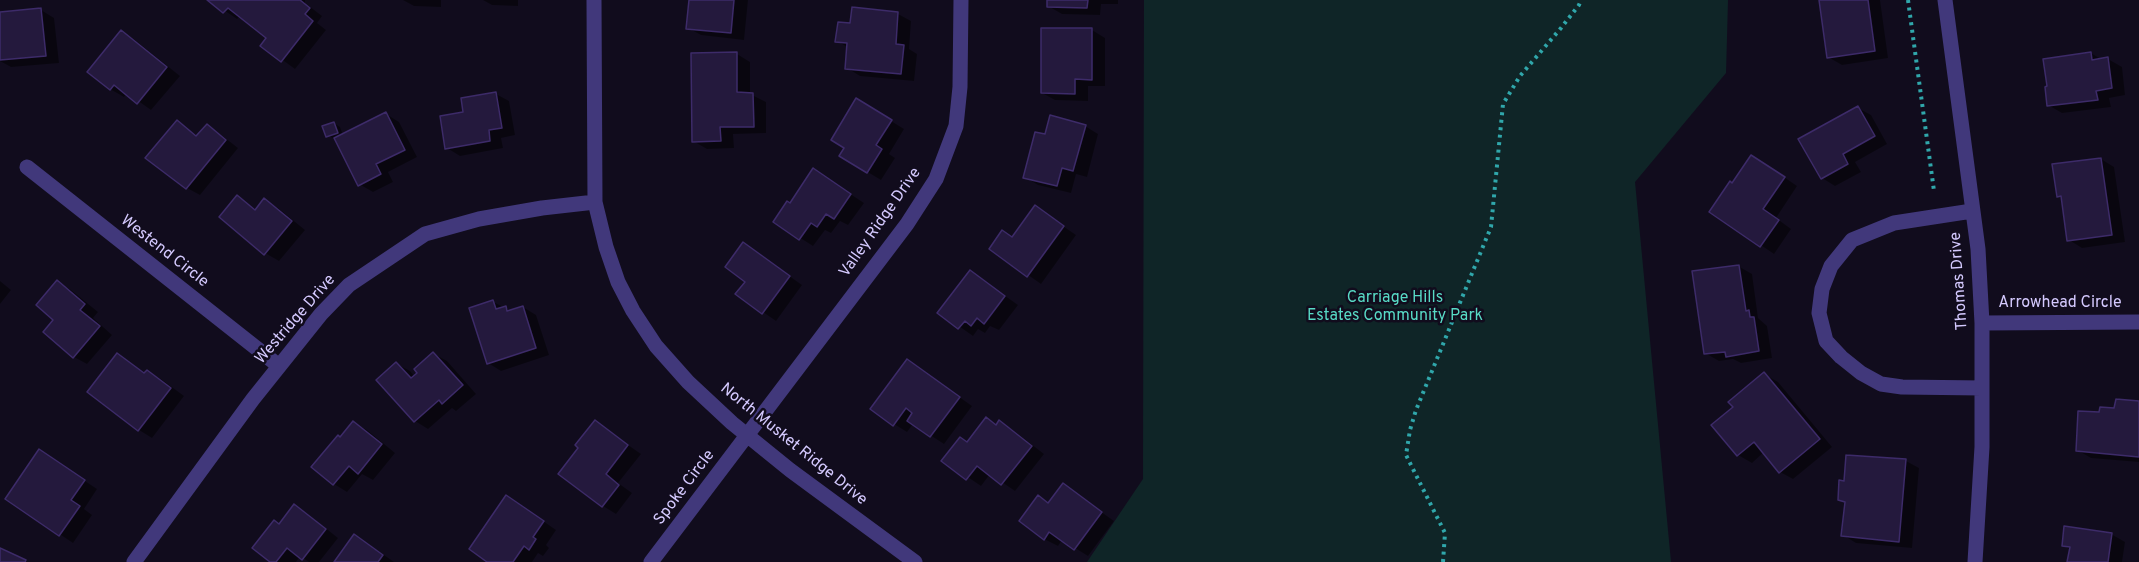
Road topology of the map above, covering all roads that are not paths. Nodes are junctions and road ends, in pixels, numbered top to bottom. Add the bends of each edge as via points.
1 (594, 0) edge
2 (961, 0) edge
3 (1945, 0) edge
4 (27, 167) dead end
5 (595, 202) junction
6 (1972, 211) junction
7 (2139, 322) edge
8 (1982, 323) junction
9 (279, 366) junction
10 (1982, 388) junction
11 (748, 436) junction
12 (134, 562) edge
13 (651, 562) edge
14 (915, 562) edge
15 (1975, 562) edge

1 - 5 street, North Musket Ridge Drive
2 - 11 street, Valley Ridge Drive via 956,126 936,179 907,224
3 - 6 street, Thomas Drive
4 - 9 street, Westend Circle
5 - 9 street, Westridge Drive via 479,219 425,234 349,285
5 - 11 street, North Musket Ridge Drive via 618,282 656,346 688,382
6 - 8 street, Thomas Drive
6 - 10 street via 1894,223 1852,240 1831,266 1822,289 1819,314 1826,341 1854,368 1881,384
7 - 8 street, Arrowhead Circle
8 - 10 street, Thomas Drive
9 - 12 street, Westridge Drive
10 - 15 street, Thomas Drive
11 - 13 street, Spoke Circle
11 - 14 street, North Musket Ridge Drive

